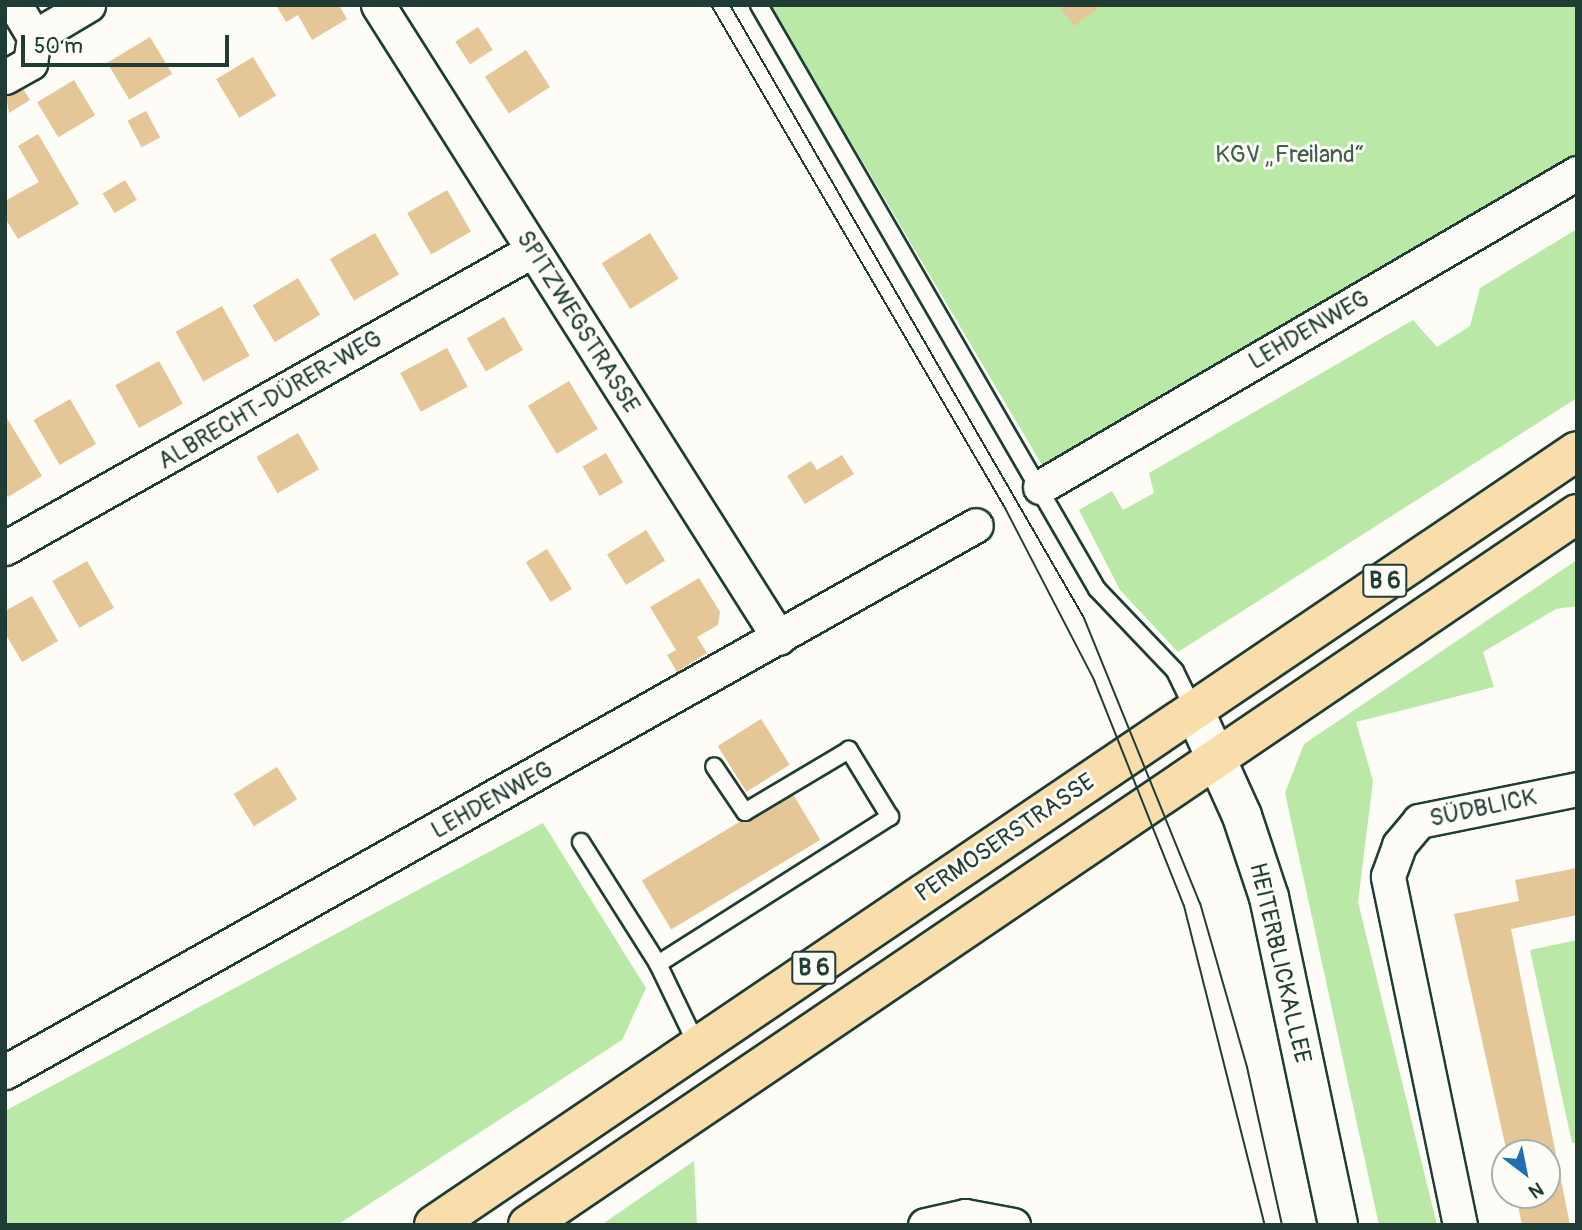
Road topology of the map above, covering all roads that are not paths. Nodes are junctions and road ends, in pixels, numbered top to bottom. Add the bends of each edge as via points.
1 (15, 5) edge
2 (88, 5) edge
3 (378, 5) edge
4 (759, 5) edge
5 (34, 37) junction
6 (5, 77) edge
7 (1577, 173) edge
8 (533, 250) junction
9 (1577, 452) edge
10 (1040, 487) junction
11 (1577, 514) edge
12 (976, 525) dead end
13 (5, 548) edge
14 (779, 638) junction
15 (1194, 710) junction
16 (1216, 760) junction
17 (714, 766) dead end
18 (1577, 789) edge
19 (581, 842) dead end
20 (658, 964) junction
21 (698, 1046) junction
22 (5, 1072) edge
23 (433, 1225) edge
24 (528, 1225) edge
25 (925, 1225) edge
26 (1013, 1225) edge
27 (1338, 1225) edge
28 (1460, 1225) edge

1 - 5 street
2 - 5 street
3 - 8 street, SPITZWEGSTRASSE
4 - 10 lane
5 - 6 street via 30,63
7 - 10 street, LEHDENWEG
8 - 13 street, ALBRECHT-DÜRER-WEG
8 - 14 street, SPITZWEGSTRASSE
9 - 15 main road, PERMOSERSTRASSE / B 6
10 - 15 lane via 1097,589 1175,671
11 - 16 main road, B 6
12 - 14 street, LEHDENWEG
14 - 22 street, LEHDENWEG
15 - 16 main road, HEITERBLICKALLEE
15 - 21 main road, PERMOSERSTRASSE / B 6
16 - 24 main road, B 6
16 - 27 main road, HEITERBLICKALLEE via 1269,897
17 - 20 lane via 745,812 849,750 890,817
18 - 28 street, SÜDBLICK via 1419,821 1399,845 1388,876
19 - 20 lane
20 - 21 lane
21 - 23 main road, PERMOSERSTRASSE / B 6
25 - 26 street via 965,1216

